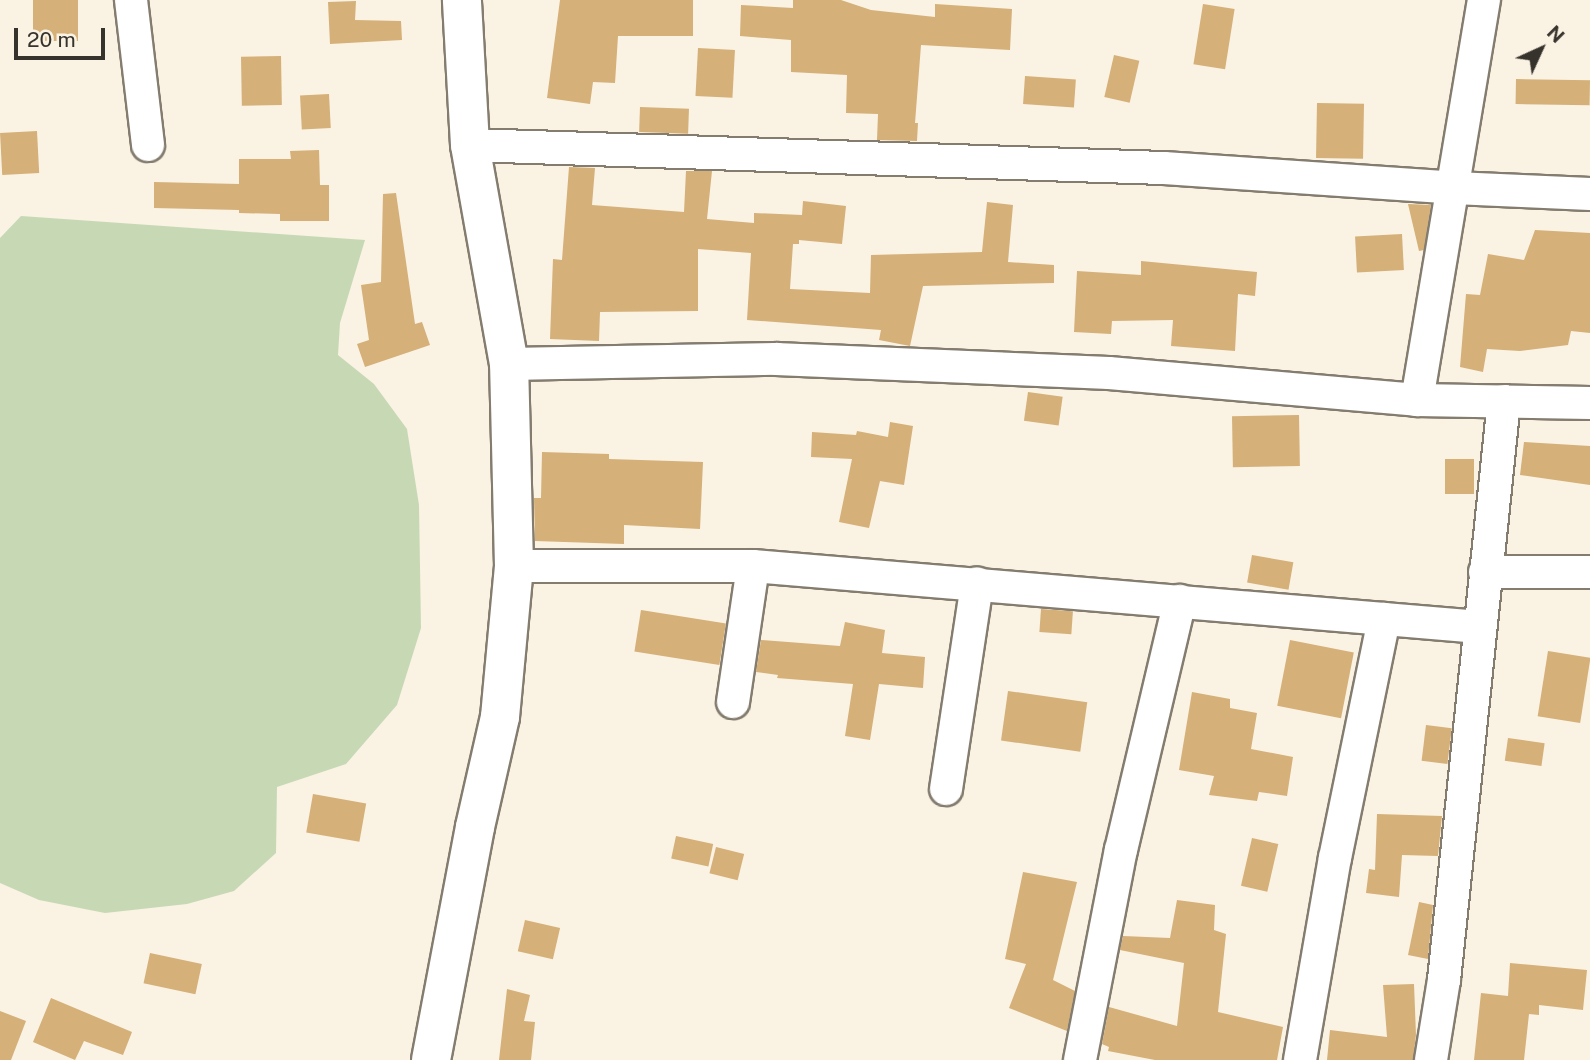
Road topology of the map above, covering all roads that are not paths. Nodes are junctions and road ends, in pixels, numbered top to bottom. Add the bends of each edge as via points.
1 (131, 0) edge
2 (462, 0) edge
3 (1484, 0) edge
4 (148, 145) dead end
5 (470, 145) junction
6 (1454, 188) junction
7 (1590, 194) edge
8 (509, 364) junction
9 (1417, 400) junction
10 (1504, 401) junction
11 (1590, 403) edge
12 (514, 566) junction
13 (753, 566) junction
14 (1485, 572) junction
15 (1590, 572) edge
16 (977, 583) junction
17 (1180, 601) junction
18 (1384, 619) junction
19 (1479, 627) junction
20 (733, 702) dead end
21 (946, 789) dead end
22 (431, 1060) edge
23 (1080, 1060) edge
24 (1300, 1060) edge
25 (1431, 1060) edge

1 - 4 street
2 - 5 street
3 - 6 street
5 - 6 street via 1164,168
5 - 8 street
6 - 7 street
6 - 9 street
8 - 9 street via 790,359 1109,373
8 - 12 street
9 - 10 street
10 - 11 street
10 - 14 street
12 - 13 street
12 - 22 street via 500,717
13 - 16 street
13 - 20 street
14 - 15 street
14 - 19 street
16 - 17 street
16 - 21 street
17 - 18 street
17 - 23 street via 1121,850
18 - 19 street
18 - 24 street
19 - 25 street via 1444,980

